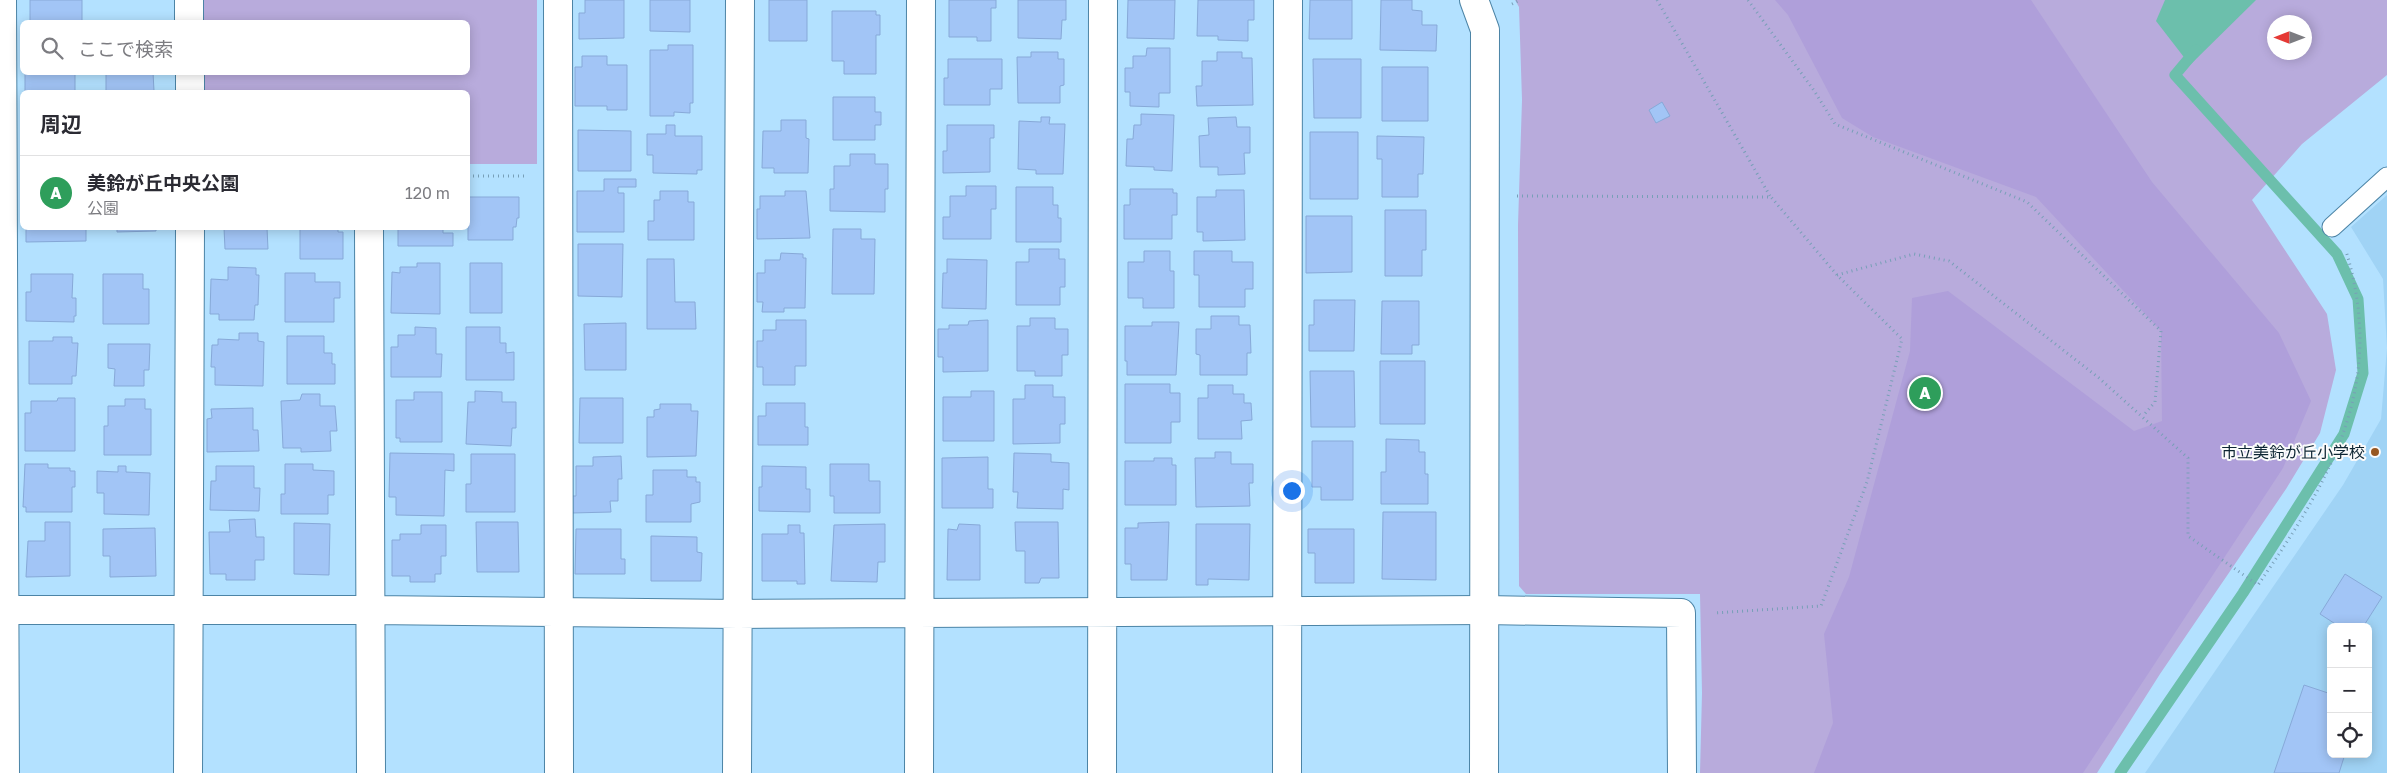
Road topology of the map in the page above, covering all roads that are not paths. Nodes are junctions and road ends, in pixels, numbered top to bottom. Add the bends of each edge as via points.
1 (2, 0) edge
2 (189, 0) edge
3 (558, 0) edge
4 (740, 0) edge
5 (922, 0) edge
6 (1103, 0) edge
7 (1288, 0) edge
8 (1474, 0) edge
9 (189, 20) edge
10 (190, 75) edge
11 (190, 90) edge
12 (2387, 176) edge
13 (2332, 227) road end
14 (190, 230) edge
15 (369, 230) edge
16 (3, 610) edge
17 (189, 610) junction
18 (372, 610) junction
19 (1485, 610) junction
20 (560, 612) junction
21 (919, 612) junction
22 (1102, 612) junction
23 (1286, 612) junction
24 (738, 614) junction
25 (4, 773) edge
26 (188, 773) edge
27 (371, 773) edge
28 (559, 773) edge
29 (737, 773) edge
30 (919, 773) edge
31 (1102, 773) edge
32 (1287, 773) edge
33 (1484, 773) edge
34 (1682, 773) edge

1 - 16 street
2 - 9 street
3 - 20 street
4 - 24 street
5 - 21 street
6 - 22 street
7 - 23 street
8 - 19 street via 1485,30
10 - 11 street
12 - 13 lane
14 - 17 street
15 - 18 street
16 - 17 street
16 - 25 street
17 - 18 street
17 - 26 street
18 - 20 street
18 - 27 street
19 - 23 street
19 - 33 street
19 - 34 street via 1681,614
20 - 24 street
20 - 28 street
21 - 22 street
21 - 24 street
21 - 30 street
22 - 23 street
22 - 31 street
23 - 32 street
24 - 29 street

